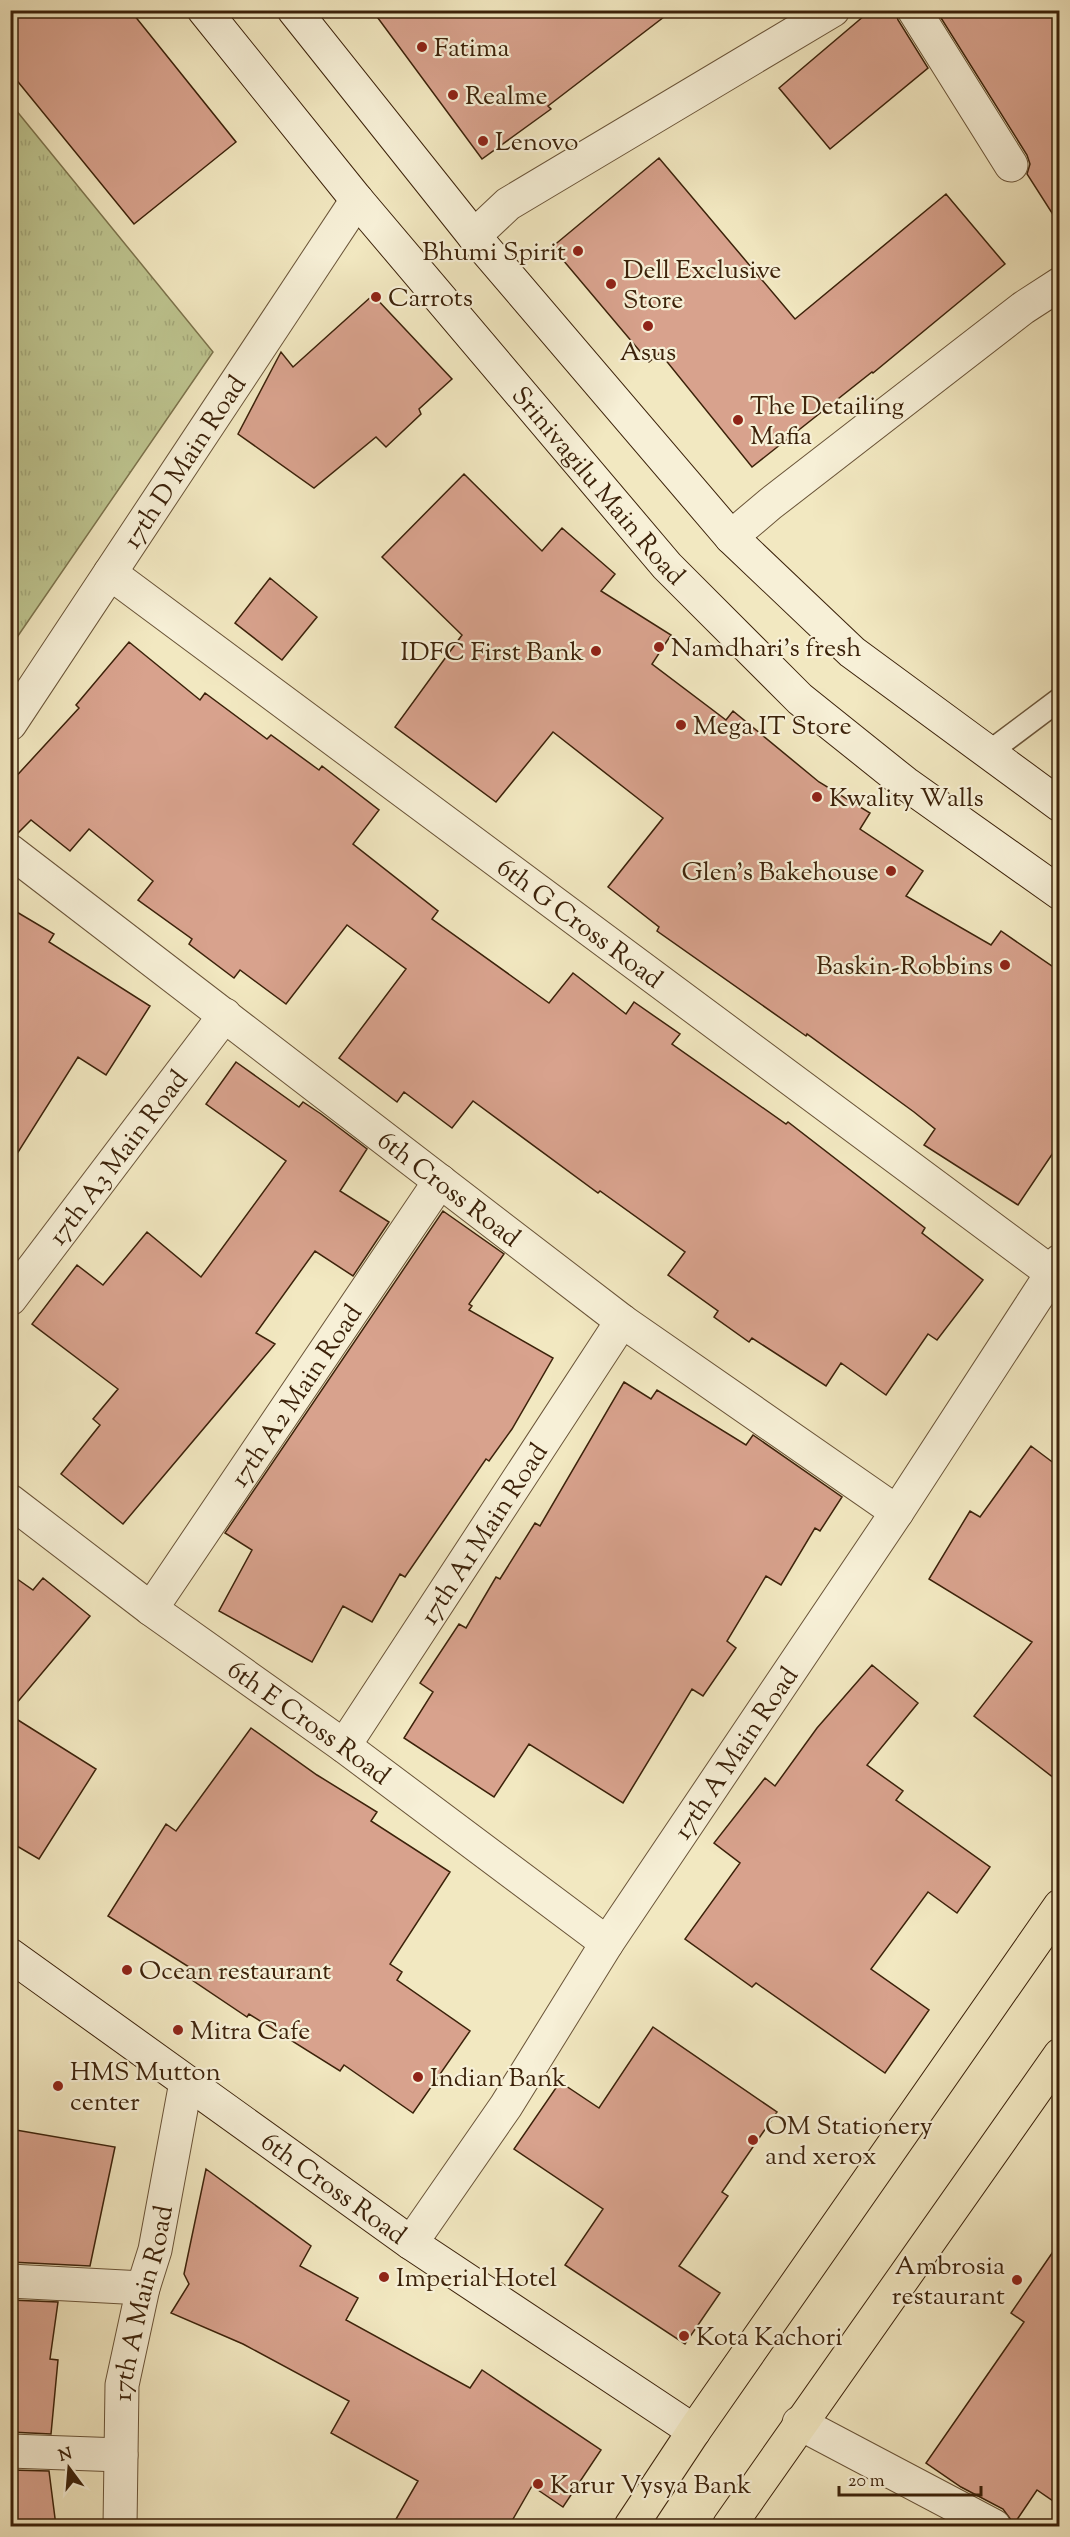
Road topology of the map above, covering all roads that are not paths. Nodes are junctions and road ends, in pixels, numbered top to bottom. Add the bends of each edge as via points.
1 (204, 10) edge
2 (294, 10) edge
3 (833, 10) edge
4 (914, 10) edge
5 (1011, 165) dead end
6 (357, 200) junction
7 (474, 236) junction
8 (1059, 284) edge
9 (731, 537) junction
10 (110, 573) junction
11 (1059, 699) edge
12 (10, 724) edge
13 (988, 753) junction
14 (1059, 805) edge
15 (10, 851) edge
16 (1059, 893) edge
17 (225, 1015) junction
18 (440, 1181) junction
19 (1056, 1267) edge
20 (10, 1299) edge
21 (622, 1321) junction
22 (10, 1501) edge
23 (897, 1512) junction
24 (151, 1609) junction
25 (344, 1746) junction
26 (1059, 1906) edge
27 (607, 1943) junction
28 (10, 1956) edge
29 (1059, 2055) edge
30 (186, 2082) junction
31 (411, 2243) junction
32 (10, 2281) edge
33 (143, 2288) junction
34 (799, 2423) junction
35 (694, 2431) junction
36 (10, 2451) edge
37 (121, 2455) junction
38 (120, 2526) edge
39 (631, 2526) edge
40 (729, 2526) edge
41 (994, 2526) edge

1 - 6 street, Srinivagilu Main Road
2 - 7 street
3 - 7 street via 508,204
4 - 5 street
6 - 10 street, 17th D Main Road
6 - 16 street, Srinivagilu Main Road via 667,566 800,699 905,783
7 - 9 street
8 - 9 street via 1013,315
9 - 13 street via 852,652
10 - 12 street, 17th D Main Road
10 - 19 street, 6th G Cross Road
11 - 13 lane
13 - 14 street
15 - 17 street, 6th Cross Road
17 - 18 street, 6th Cross Road
17 - 20 street, 17th A3 Main Road
18 - 21 street, 6th Cross Road
18 - 24 street, 17th A2 Main Road
19 - 23 street, 17th A Main Road
21 - 23 street, 6th Cross Road
21 - 25 street, 17th A1 Main Road
22 - 24 street, 6th E Cross Road
23 - 27 street, 17th A Main Road
24 - 25 street, 6th E Cross Road
25 - 27 street, 6th E Cross Road
26 - 35 main road
27 - 31 street, 17th A Main Road via 506,2106
28 - 30 street, 6th Cross Road
29 - 34 main road
30 - 31 street, 6th Cross Road
30 - 33 street, 17th A Main Road via 155,2250
31 - 35 street, 6th Cross Road
32 - 33 street
33 - 37 street, 17th A Main Road via 122,2385
34 - 40 main road
34 - 41 street
35 - 39 main road
36 - 37 street
37 - 38 street, 17th A Main Road

